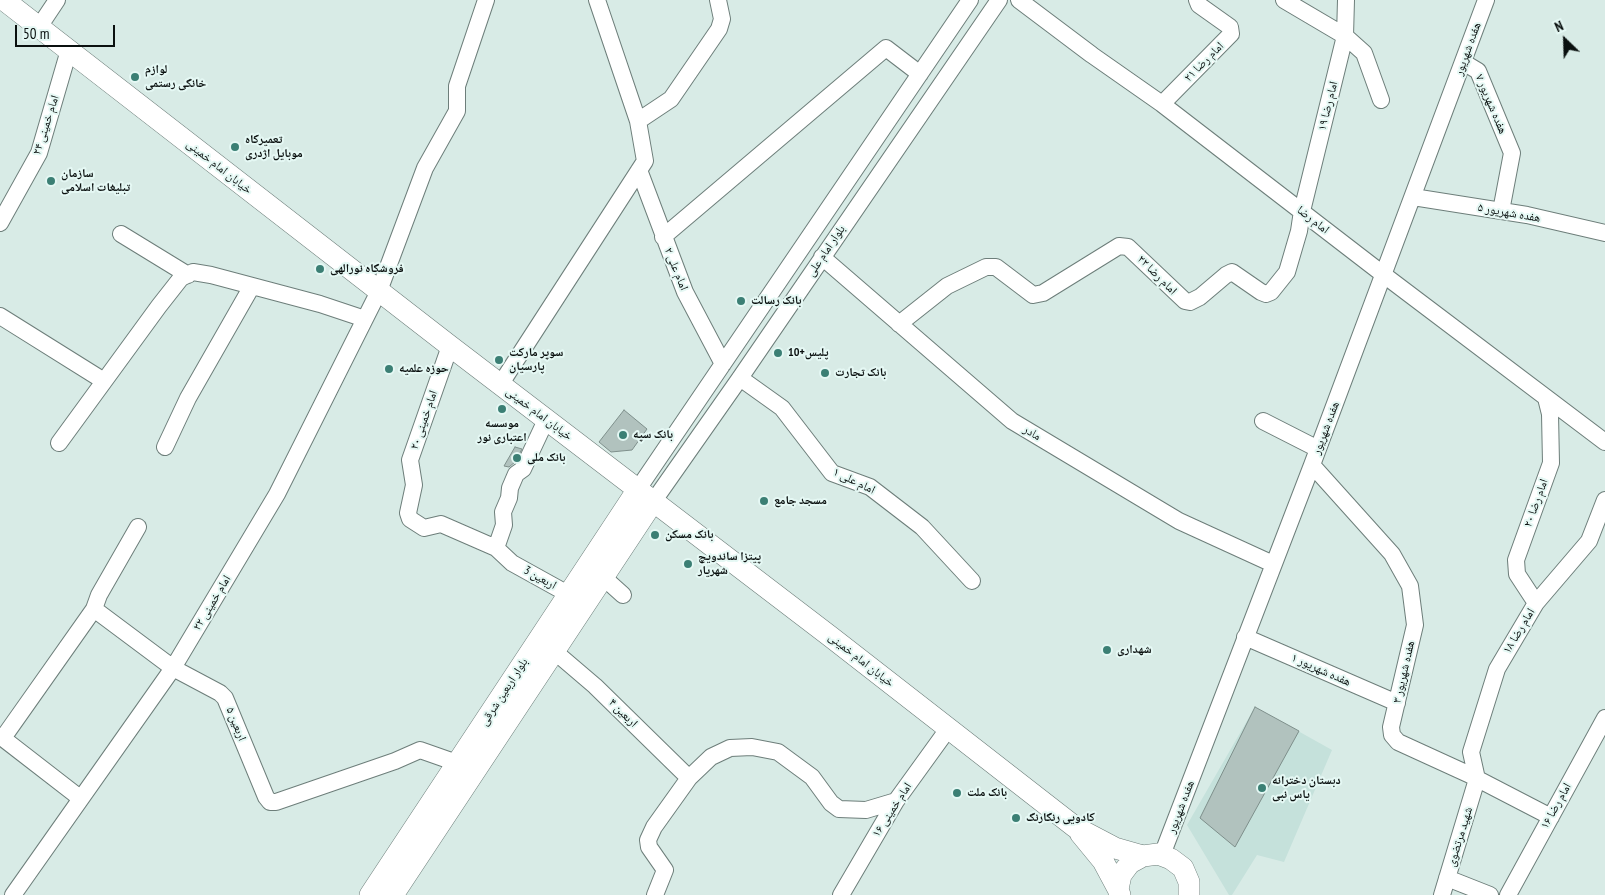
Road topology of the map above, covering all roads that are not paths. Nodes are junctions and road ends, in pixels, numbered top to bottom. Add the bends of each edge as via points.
1 (4, 0) edge
2 (57, 0) edge
3 (486, 0) edge
4 (597, 0) edge
5 (718, 0) edge
6 (970, 0) edge
7 (999, 0) edge
8 (1019, 0) edge
9 (1197, 0) edge
10 (1284, 0) edge
11 (1346, 0) edge
12 (1486, 0) edge
13 (39, 27) junction
14 (1345, 36) junction
15 (69, 50) junction
16 (1463, 62) junction
17 (920, 74) junction
18 (1381, 100) dead end
19 (1162, 104) junction
20 (638, 121) junction
21 (639, 170) junction
22 (1413, 197) junction
23 (1302, 210) junction
24 (1501, 211) junction
25 (0, 223) edge
26 (1605, 233) edge
27 (121, 234) dead end
28 (663, 237) junction
29 (822, 257) junction
30 (188, 275) junction
31 (1384, 275) junction
32 (252, 286) junction
33 (379, 291) junction
34 (0, 316) edge
35 (365, 319) junction
36 (899, 324) junction
37 (450, 346) junction
38 (723, 364) junction
39 (740, 378) junction
40 (104, 381) junction
41 (500, 385) junction
42 (1546, 398) junction
43 (546, 420) junction
44 (1263, 421) dead end
45 (1605, 442) edge
46 (59, 443) dead end
47 (165, 447) dead end
48 (1318, 449) junction
49 (1312, 465) junction
50 (646, 495) junction
51 (1605, 500) edge
52 (441, 524) joint
53 (138, 526) dead end
54 (496, 548) junction
55 (1273, 564) junction
56 (603, 577) junction
57 (972, 581) dead end
58 (568, 594) junction
59 (623, 595) dead end
60 (1536, 603) junction
61 (94, 609) junction
62 (1245, 637) junction
63 (554, 651) junction
64 (173, 668) junction
65 (1396, 703) junction
66 (1605, 718) edge
67 (948, 728) junction
68 (1, 737) edge
69 (457, 763) junction
70 (689, 778) junction
71 (1477, 779) junction
72 (80, 798) junction
73 (896, 801) junction
74 (1551, 816) junction
75 (1075, 827) junction
76 (1153, 855) junction
77 (1447, 878) junction
78 (1119, 892) edge
79 (13, 895) edge
80 (370, 895) edge
81 (392, 895) edge
82 (655, 895) edge
83 (840, 895) edge
84 (1188, 895) edge
85 (1442, 895) edge
86 (1490, 895) edge
87 (1508, 895) edge

1 - 13 main road, خیابان امام خمینی
2 - 13 street
3 - 33 street, امام خمینی ۲۲ via 457,86 457,111 425,168
4 - 20 street
5 - 20 street via 722,19 719,29 671,100
6 - 17 street, بلوار امام علی
7 - 29 street, بلوار امام علی
8 - 19 street, امام رضا
9 - 19 street, امام رضا ۲۱ via 1199,5 1230,27 1231,34
10 - 14 street
11 - 14 street, امام رضا ۱۹
12 - 16 street, هفده شهریور
13 - 15 main road, خیابان امام خمینی
14 - 18 street via 1364,53
14 - 23 street, امام رضا ۱۹
15 - 25 street, امام خمینی ۲۴ via 39,153
15 - 33 main road, خیابان امام خمینی
16 - 22 street, هفده شهریور
16 - 24 street, هفده شهریور ۷ via 1478,71 1512,153
17 - 28 street via 886,48
17 - 38 street, بلوار امام علی
19 - 23 street, امام رضا
20 - 21 street via 645,161
21 - 28 street, امام علی ۲
21 - 41 street
22 - 24 street, هفده شهریور ۵
22 - 31 street, هفده شهریور
23 - 31 street, امام رضا
23 - 36 street, امام رضا ۲۲ via 1287,272 1266,294 1232,272 1200,298 1185,301 1128,247 1120,246 1042,293 1033,295 996,267 986,267 947,286
24 - 26 street, هفده شهریور ۵
27 - 30 street
28 - 38 street, امام علی ۲ via 685,292
29 - 36 street, مادر
29 - 39 street, بلوار امام علی
30 - 32 street via 194,272
30 - 40 street via 159,306
31 - 42 street, امام رضا
31 - 48 street, هفده شهریور
32 - 35 street
32 - 47 street via 188,398
33 - 35 street, امام خمینی ۲۲
33 - 37 main road, خیابان امام خمینی
34 - 40 street
35 - 64 street, امام خمینی ۲۲ via 277,494
36 - 55 street, مادر via 1012,420 1179,522
37 - 41 main road, خیابان امام خمینی
37 - 52 street, امام خمینی ۲۰ via 410,460 414,485 408,513 410,519 424,528
38 - 50 street, بلوار امام علی
39 - 50 street, بلوار امام علی
39 - 57 street, امام علی ۱ via 782,408 832,473 870,487 922,527
40 - 46 street
41 - 43 main road, خیابان امام خمینی
42 - 45 street, امام رضا
42 - 60 street, امام رضا ۲۰ via 1550,414 1551,463 1516,560 1517,574
43 - 50 main road, خیابان امام خمینی
43 - 54 street via 523,470 516,474 510,488 503,512 504,525
44 - 48 street
48 - 49 street, هفده شهریور
49 - 55 street, هفده شهریور
49 - 65 street, هفده شهریور ۳ via 1392,554 1410,586 1415,626
50 - 56 main road, بلوار اربعین شرقی
50 - 58 main road, بلوار اربعین شرقی
50 - 67 main road, خیابان امام خمینی
51 - 60 street, امام رضا ۱۸ via 1589,541
52 - 54 street, اربعین 3
53 - 61 street
54 - 58 street, اربعین 3 via 512,562
55 - 62 street, هفده شهریور
56 - 59 street
56 - 63 main road, بلوار اربعین شرقی
58 - 69 main road, بلوار اربعین شرقی
60 - 71 street, امام رضا ۱۸ via 1497,669 1471,752
61 - 64 street, اربعین ۵
61 - 68 street
62 - 65 street, هفده شهریور ۱
62 - 76 street, هفده شهریور
63 - 70 street, اربعین ۴ via 595,686
63 - 81 main road, بلوار اربعین شرقی
64 - 69 street, اربعین ۵ via 220,692 225,698 270,802 420,750
64 - 72 street, امام خمینی ۲۲
65 - 71 street, هفده شهریور ۳ via 1391,728 1398,742
66 - 74 street, امام رضا ۱۶
67 - 73 street, امام خمینی ۱۶
67 - 75 main road, خیابان امام خمینی
68 - 72 street
69 - 80 main road, بلوار اربعین شرقی
70 - 73 street via 711,757 730,748 752,747 778,752 794,762 812,776 831,803 840,809 866,810
70 - 82 street via 648,840 649,847 665,870
71 - 74 street, هفده شهریور ۳
71 - 77 street, شهید مرتضوی
72 - 79 street, امام خمینی ۲۲
73 - 83 street, امام خمینی ۱۶
74 - 87 street, امام رضا ۱۶
75 - 76 main road via 1115,848
75 - 78 main road via 1102,861
76 - 78 main road via 1130,863 1121,876
76 - 84 main road via 1171,859 1183,868 1189,882
77 - 85 street, شهید مرتضوی
77 - 86 street

